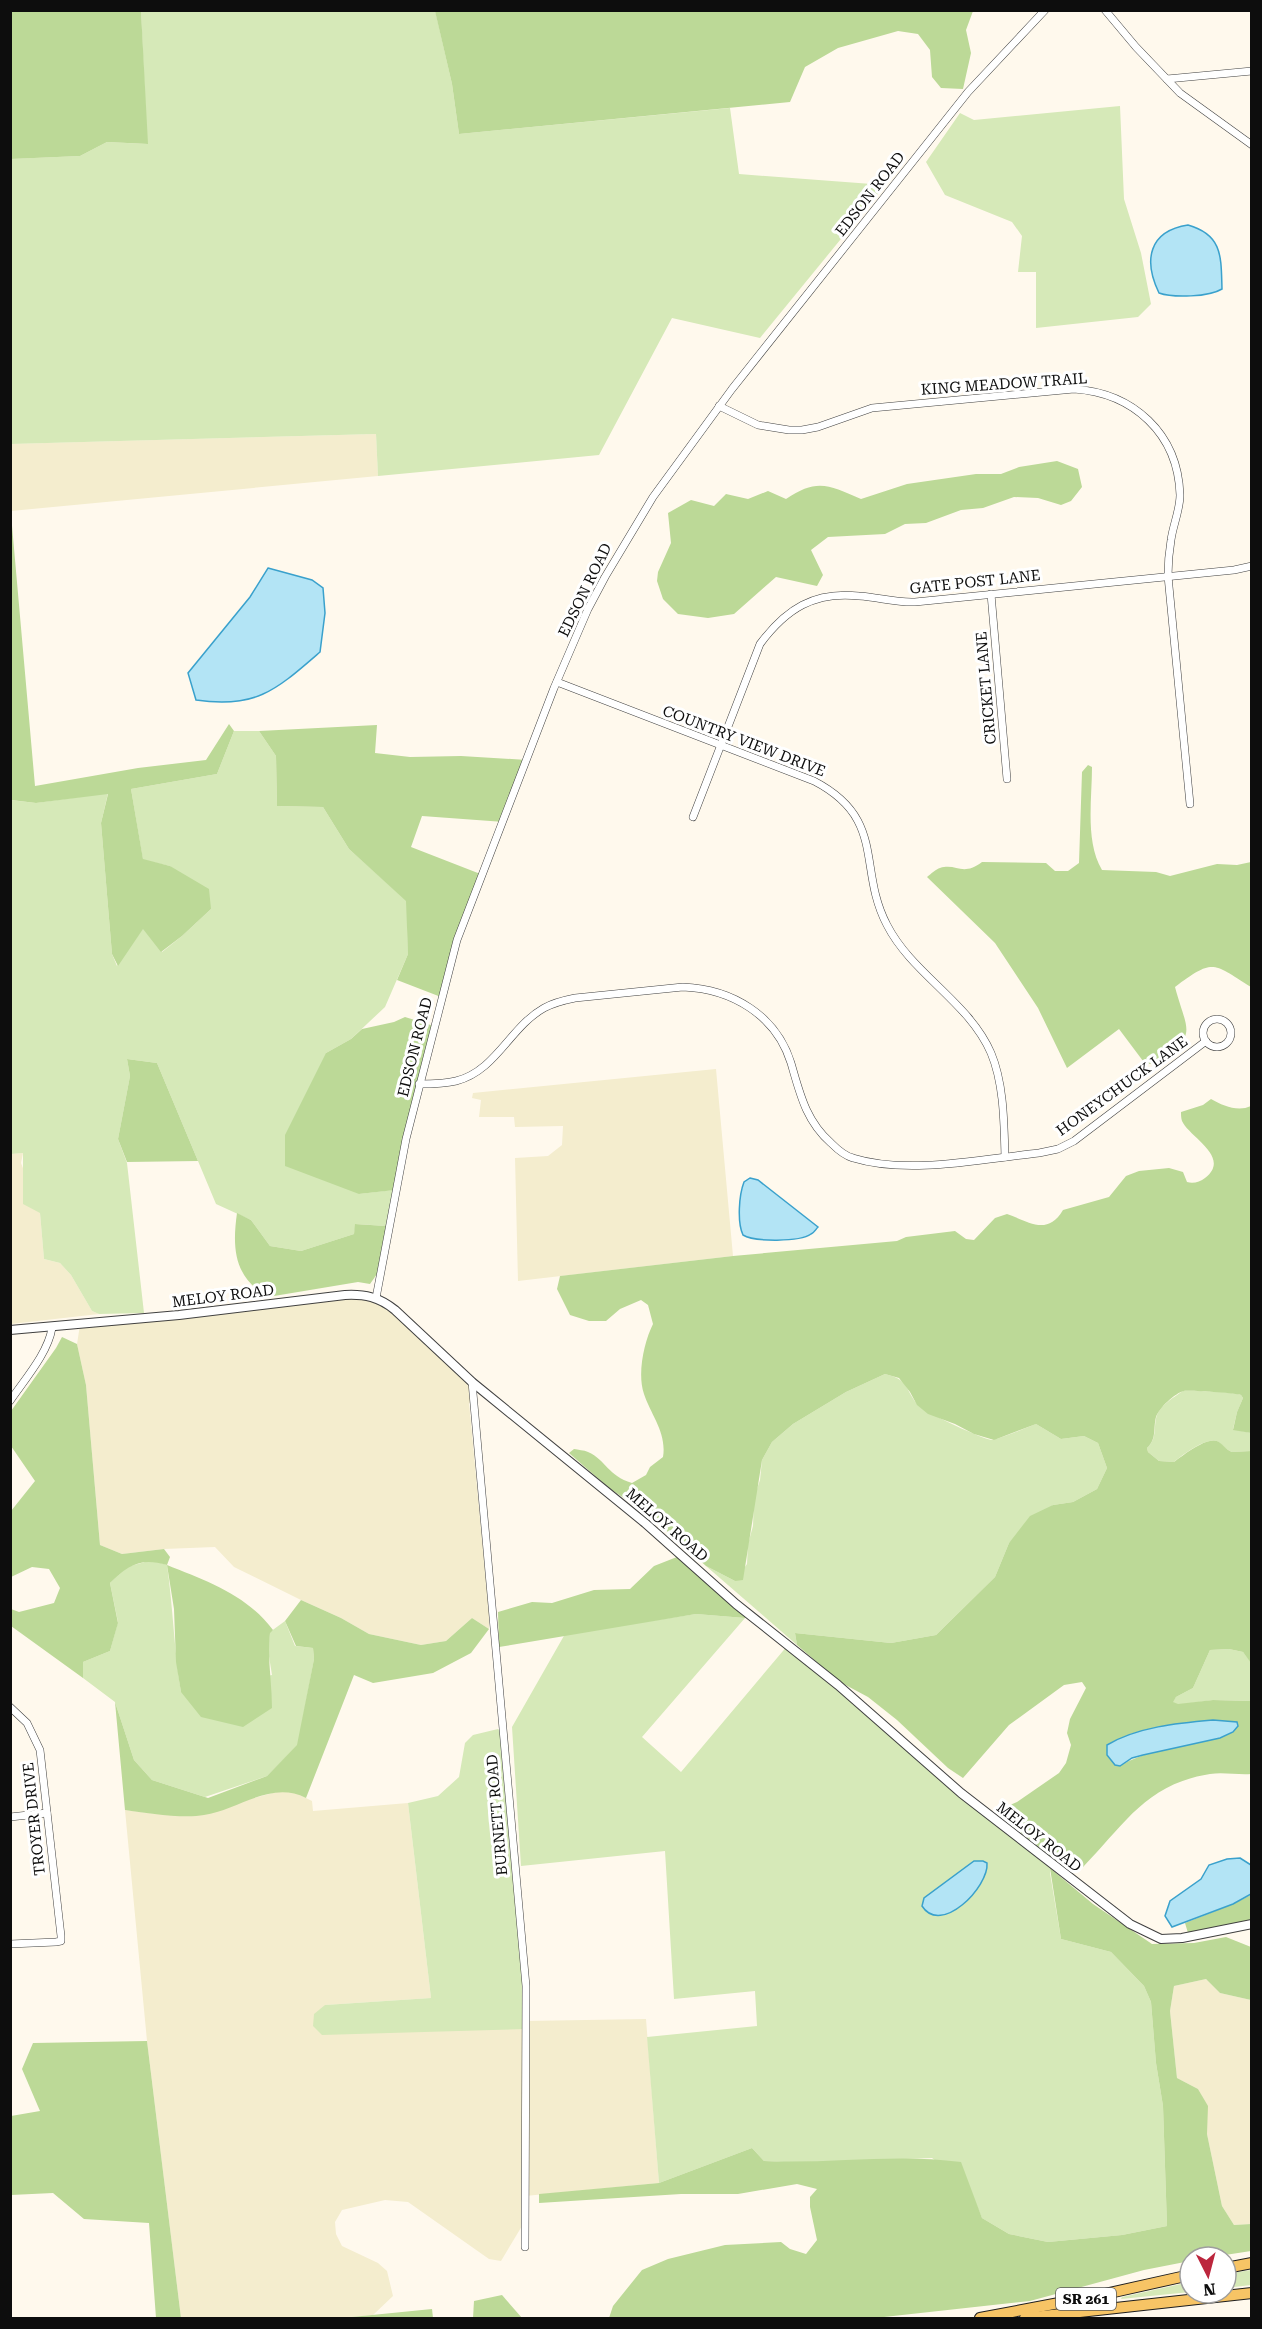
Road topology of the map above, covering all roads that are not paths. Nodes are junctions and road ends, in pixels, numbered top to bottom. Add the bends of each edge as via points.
1 (1045, 10) edge
2 (1105, 10) edge
3 (1251, 71) edge
4 (1167, 79) junction
5 (1251, 145) edge
6 (719, 406) junction
7 (1251, 566) edge
8 (1168, 576) junction
9 (991, 594) junction
10 (557, 682) junction
11 (720, 745) junction
12 (1007, 779) dead end
13 (1191, 804) dead end
14 (693, 818) dead end
15 (1206, 1041) junction
16 (419, 1084) junction
17 (1005, 1157) junction
18 (376, 1298) junction
19 (52, 1328) junction
20 (10, 1330) edge
21 (472, 1382) junction
22 (10, 1401) edge
23 (10, 1707) edge
24 (47, 1813) junction
25 (10, 1817) edge
26 (1251, 1924) edge
27 (10, 1944) edge
28 (525, 2247) dead end
29 (1178, 2278) edge
30 (1251, 2293) edge
31 (980, 2319) edge
32 (1025, 2319) edge

1 - 6 street, EDSON ROAD via 968,92
2 - 4 street
3 - 4 street
4 - 5 street via 1202,111
6 - 8 street, KING MEADOW TRAIL via 758,425 802,430 872,408 1074,389 1111,396 1153,423 1176,467 1180,496
6 - 10 street, EDSON ROAD via 625,540 588,609
7 - 8 street, GATE POST LANE
8 - 9 street, GATE POST LANE
8 - 13 street, KING MEADOW TRAIL
9 - 11 street, GATE POST LANE via 900,603 858,595 835,596 813,600 792,610 775,623 760,644
9 - 12 street, CRICKET LANE
10 - 11 street, COUNTRY VIEW DRIVE
10 - 16 street, EDSON ROAD via 457,940
11 - 14 street, GATE POST LANE
11 - 17 street, COUNTRY VIEW DRIVE via 826,787 857,818 866,838 878,904 892,934 976,1027 990,1051 1000,1086
15 - 15 street, HONEYCHUCK LANE via 1212,1046 1225,1044 1230,1033 1227,1025 1220,1020 1210,1021 1203,1032
15 - 17 street, HONEYCHUCK LANE via 1074,1141 1039,1154
16 - 17 street, HONEYCHUCK LANE via 458,1081 475,1073 530,1019 560,1001 699,988 735,998 767,1021 785,1050 809,1118 819,1133 851,1158 905,1167
16 - 18 street, EDSON ROAD
18 - 19 street, MELOY ROAD via 322,1297
18 - 21 street, MELOY ROAD via 395,1310
19 - 20 street, MELOY ROAD
19 - 22 street via 44,1350
21 - 26 street, MELOY ROAD via 838,1685 961,1793 1130,1924 1161,1939
21 - 28 street, BURNETT ROAD via 526,1986
23 - 24 street, TROYER DRIVE via 22,1715 37,1740
24 - 25 street
24 - 27 street, TROYER DRIVE via 61,1941
29 - 31 main road, SR 261
30 - 32 main road, SR 261

